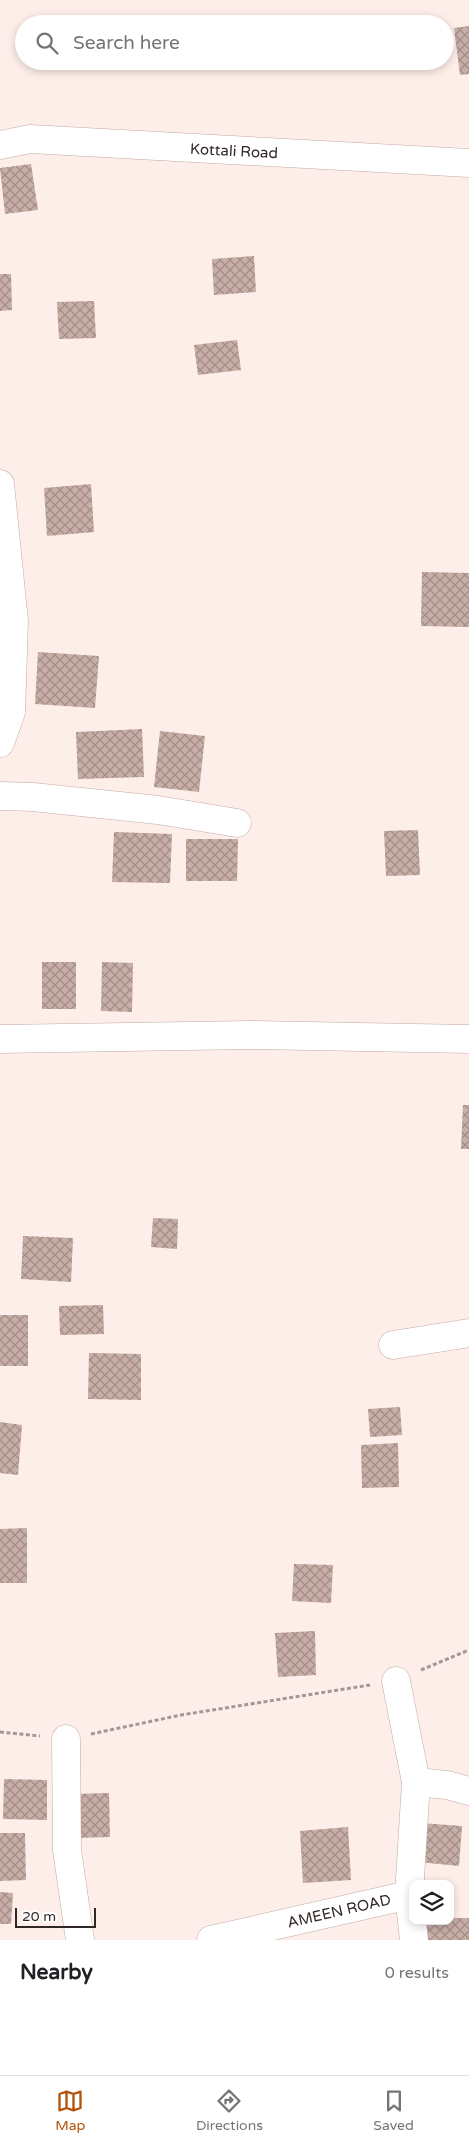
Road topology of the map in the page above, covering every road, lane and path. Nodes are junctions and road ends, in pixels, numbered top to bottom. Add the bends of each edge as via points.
1 (0, 145) edge
2 (469, 163) edge
3 (0, 484) edge
4 (0, 743) edge
5 (0, 796) edge
6 (237, 823) dead end
7 (0, 1039) edge
8 (469, 1039) edge
9 (469, 1333) edge
10 (393, 1345) dead end
11 (469, 1650) edge
12 (396, 1681) junction
13 (0, 1732) edge
14 (66, 1739) junction
15 (416, 1782) junction
16 (469, 1791) edge
17 (410, 1880) edge
18 (409, 1895) edge
19 (412, 1925) edge
20 (80, 1940) edge
21 (198, 1940) edge
22 (211, 1940) edge
23 (414, 1940) edge

1 - 2 street, Kottali Road via 30,139
3 - 4 street via 14,621 12,712
5 - 6 street via 158,810
7 - 8 street via 250,1035
9 - 10 street
11 - 12 path
12 - 14 path via 182,1715
12 - 15 street
13 - 14 path
14 - 20 street via 67,1850
15 - 16 street
15 - 17 street
18 - 22 street, AMEEN ROAD
19 - 23 street
21 - 22 street, AMEEN ROAD

